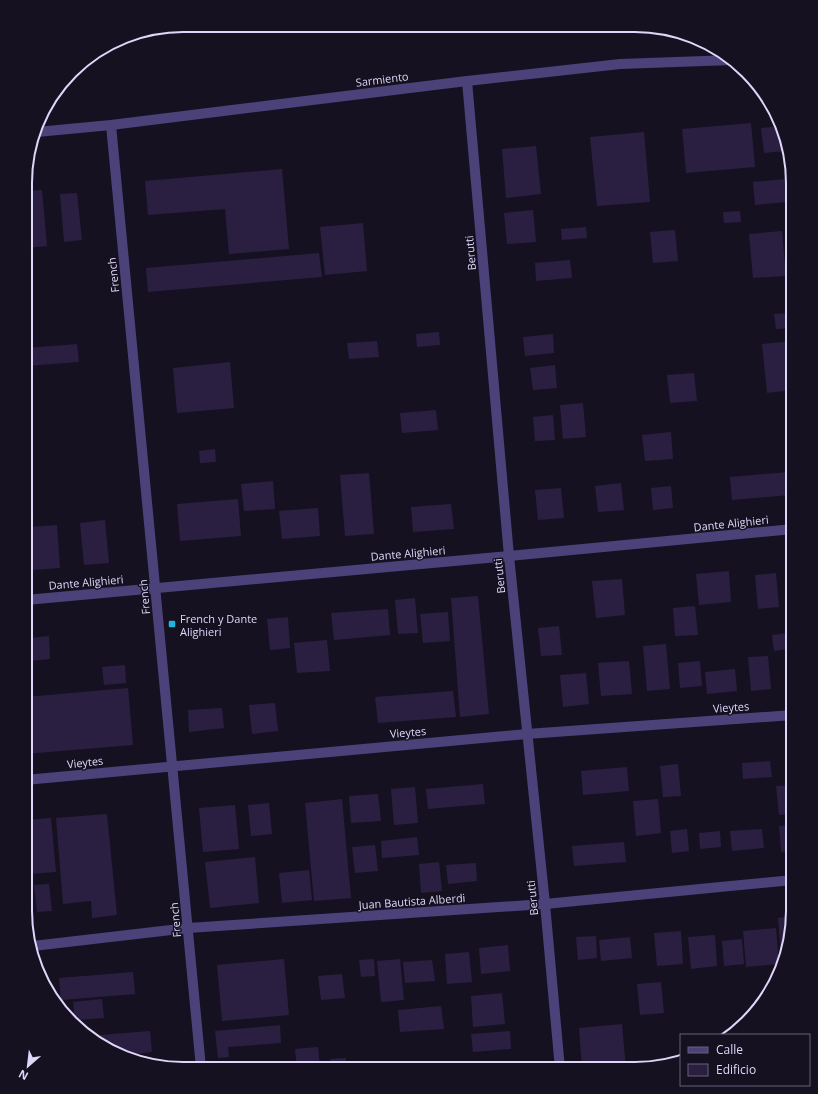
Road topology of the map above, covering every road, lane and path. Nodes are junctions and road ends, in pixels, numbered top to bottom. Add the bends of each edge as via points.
1 (723, 60) edge
2 (467, 81) junction
3 (111, 125) junction
4 (41, 132) edge
5 (786, 530) edge
6 (509, 556) junction
7 (156, 588) junction
8 (32, 599) edge
9 (786, 715) edge
10 (526, 734) junction
11 (173, 765) junction
12 (32, 779) edge
13 (786, 881) edge
14 (545, 904) junction
15 (188, 928) junction
16 (36, 946) edge
17 (200, 1062) edge
18 (559, 1062) edge

1 - 2 street, Sarmiento via 620,64
2 - 3 street, Sarmiento
2 - 6 street, Berutti
3 - 4 street, Sarmiento
3 - 7 street, French
5 - 6 street, Dante Alighieri
6 - 7 street, Dante Alighieri
6 - 10 street, Berutti
7 - 8 street, Dante Alighieri
7 - 11 street, French
9 - 10 street, Vieytes
10 - 11 street, Vieytes
10 - 14 street, Berutti
11 - 12 street, Vieytes
11 - 15 street, French
13 - 14 street, Juan Bautista Alberdi
14 - 15 street, Juan Bautista Alberdi
14 - 18 street, Berutti
15 - 16 street, Juan Bautista Alberdi
15 - 17 street, French

